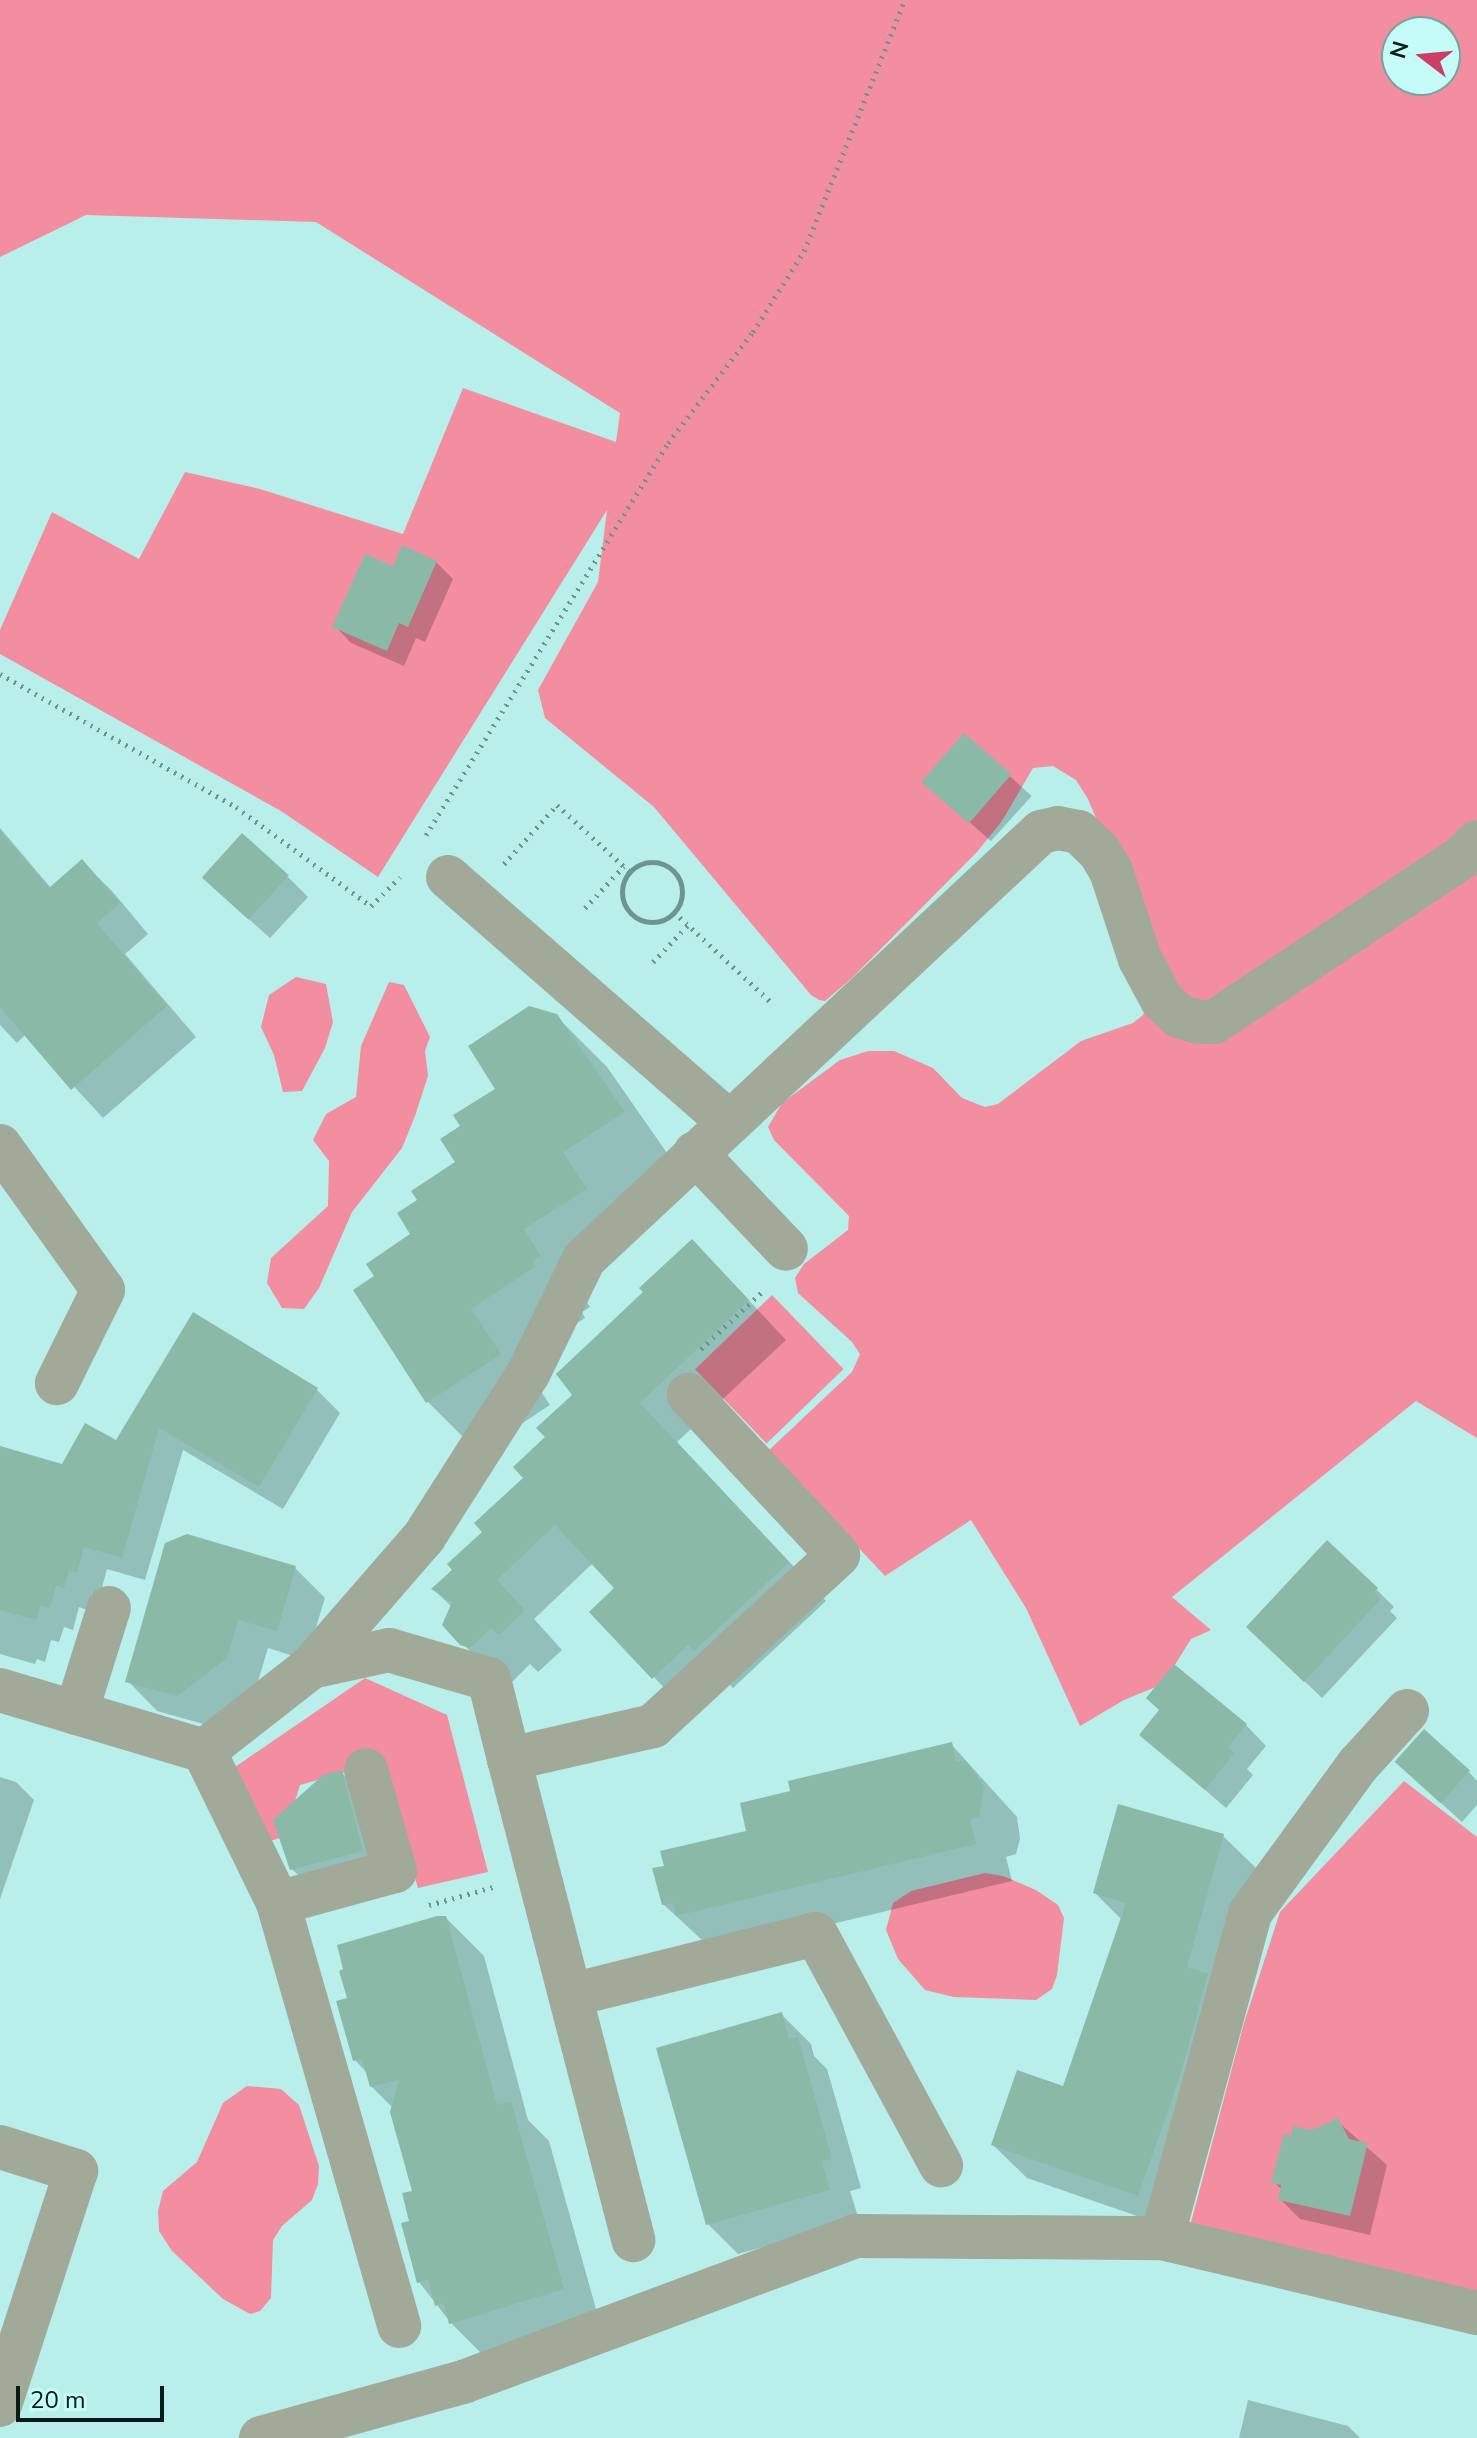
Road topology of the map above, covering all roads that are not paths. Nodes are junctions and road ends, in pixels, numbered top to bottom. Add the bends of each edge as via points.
1 (1477, 842) edge
2 (448, 877) dead end
3 (729, 1122) junction
4 (0, 1146) edge
5 (695, 1153) junction
6 (786, 1249) road end
7 (57, 1383) dead end
8 (689, 1395) road end
9 (109, 1608) dead end
10 (311, 1667) junction
11 (0, 1690) edge
12 (1407, 1711) dead end
13 (76, 1713) junction
14 (204, 1751) junction
15 (509, 1759) junction
16 (366, 1770) dead end
17 (278, 1903) junction
18 (571, 1995) junction
19 (0, 2147) edge
20 (941, 2165) dead end
21 (1162, 2238) junction
22 (633, 2240) dead end
23 (1477, 2313) edge
24 (399, 2326) dead end
25 (0, 2405) edge
26 (261, 2438) edge

1 - 3 street via 1214,1022 1198,1022 1179,1016 1162,1000 1140,959 1111,871 1099,851 1079,832 1041,832
2 - 3 street
3 - 5 street
4 - 7 street via 103,1290
5 - 6 street
5 - 10 street via 584,1259 528,1374 424,1537
8 - 15 street via 838,1555 653,1726
9 - 13 street
10 - 14 street
10 - 15 street via 389,1650 489,1679
11 - 13 street
12 - 21 street via 1358,1765 1250,1913
13 - 14 street
14 - 17 street
15 - 18 street
16 - 17 street via 395,1871
17 - 24 street
18 - 20 street via 816,1934
18 - 22 street
19 - 25 street via 76,2171
21 - 23 street
21 - 26 street via 855,2236 463,2382

